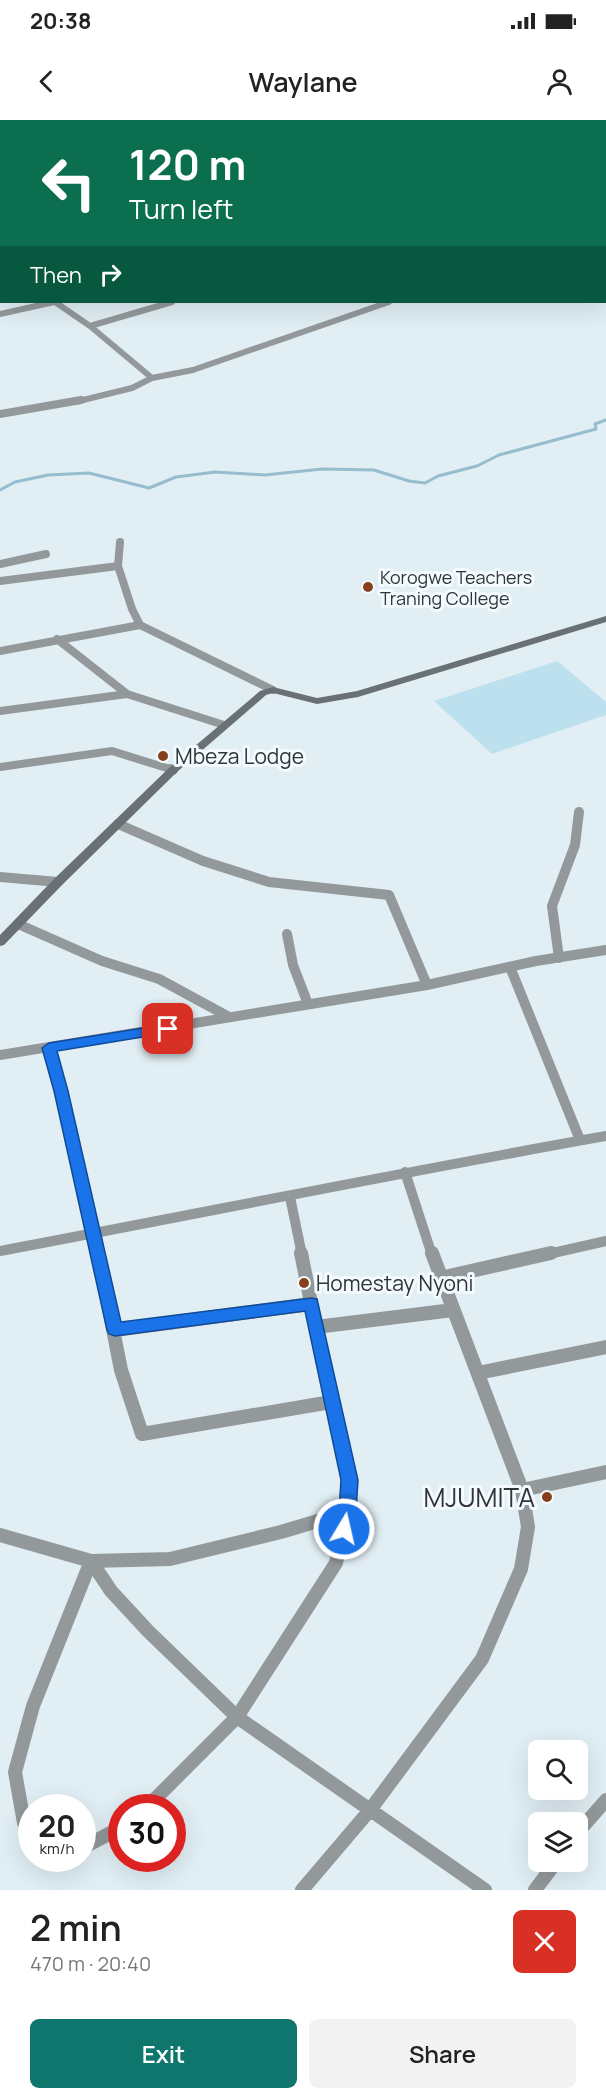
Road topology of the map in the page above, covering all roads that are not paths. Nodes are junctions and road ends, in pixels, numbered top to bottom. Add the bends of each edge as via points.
1 (50, 303) edge
2 (56, 303) edge
3 (169, 303) edge
4 (386, 303) edge
5 (0, 314) edge
6 (90, 326) junction
7 (152, 378) junction
8 (0, 414) edge
9 (120, 542) dead end
10 (46, 554) dead end
11 (11, 561) junction
12 (0, 564) edge
13 (118, 566) junction
14 (25, 577) junction
15 (0, 581) edge
16 (606, 619) edge
17 (141, 626) junction
18 (57, 639) junction
19 (0, 651) edge
20 (273, 690) junction
21 (127, 694) junction
22 (0, 711) edge
23 (224, 725) junction
24 (0, 768) edge
25 (173, 771) junction
26 (579, 812) dead end
27 (118, 824) junction
28 (0, 876) edge
29 (58, 882) junction
30 (18, 924) junction
31 (287, 934) dead end
32 (0, 942) edge
33 (606, 950) edge
34 (559, 958) junction
35 (510, 967) junction
36 (427, 985) junction
37 (308, 1004) junction
38 (229, 1017) junction
39 (49, 1048) junction
40 (0, 1055) edge
41 (606, 1136) edge
42 (580, 1140) junction
43 (405, 1172) junction
44 (290, 1197) junction
45 (92, 1233) junction
46 (606, 1241) edge
47 (0, 1251) edge
48 (440, 1278) junction
49 (311, 1304) junction
50 (453, 1310) junction
51 (316, 1327) junction
52 (115, 1330) junction
53 (606, 1347) edge
54 (478, 1373) junction
55 (331, 1402) junction
56 (606, 1472) edge
57 (522, 1490) junction
58 (348, 1512) junction
59 (0, 1535) edge
60 (91, 1561) junction
61 (237, 1718) junction
62 (19, 1794) edge
63 (160, 1794) edge
64 (606, 1800) edge
65 (370, 1810) junction
66 (588, 1821) edge
67 (548, 1872) edge
68 (302, 1890) edge
69 (485, 1890) edge
70 (535, 1890) edge

1 - 5 street
2 - 6 street
3 - 6 street
4 - 7 street via 193,370
6 - 7 street
7 - 8 street via 69,403
9 - 13 street
10 - 11 street
11 - 12 street
11 - 14 street
13 - 14 street
13 - 17 street
14 - 15 street
16 - 20 street via 358,694 317,701
17 - 18 street
17 - 20 street
18 - 19 street
18 - 21 street
20 - 23 street via 256,697
21 - 22 street
21 - 23 street
23 - 25 street
24 - 25 street via 112,751
25 - 27 street
26 - 34 street via 575,845 552,906
27 - 29 street
27 - 36 street via 203,861 269,882 389,895
28 - 29 street
29 - 30 street
30 - 32 street
30 - 38 street via 102,961 159,979
31 - 37 street via 293,965
33 - 34 street
34 - 35 street
35 - 36 street
35 - 42 street
36 - 37 street
37 - 38 street
38 - 39 street
39 - 40 street
39 - 45 street
41 - 42 street
42 - 43 street
43 - 44 street
43 - 48 street
44 - 45 street
44 - 49 street
45 - 47 street
45 - 52 street
46 - 48 street
48 - 50 street
49 - 51 street
49 - 52 street
50 - 51 street
50 - 54 street
51 - 55 street
52 - 55 street via 121,1370 142,1434
53 - 54 street
54 - 57 street
55 - 58 street via 350,1480
56 - 57 street
57 - 65 street via 528,1527 521,1569 482,1659
58 - 60 street via 170,1559
58 - 61 street via 336,1563
59 - 60 street
60 - 61 street via 111,1591 148,1631
60 - 62 street via 33,1706 15,1772
61 - 63 street
61 - 65 street
64 - 66 street
65 - 68 street
65 - 69 street
67 - 70 street

